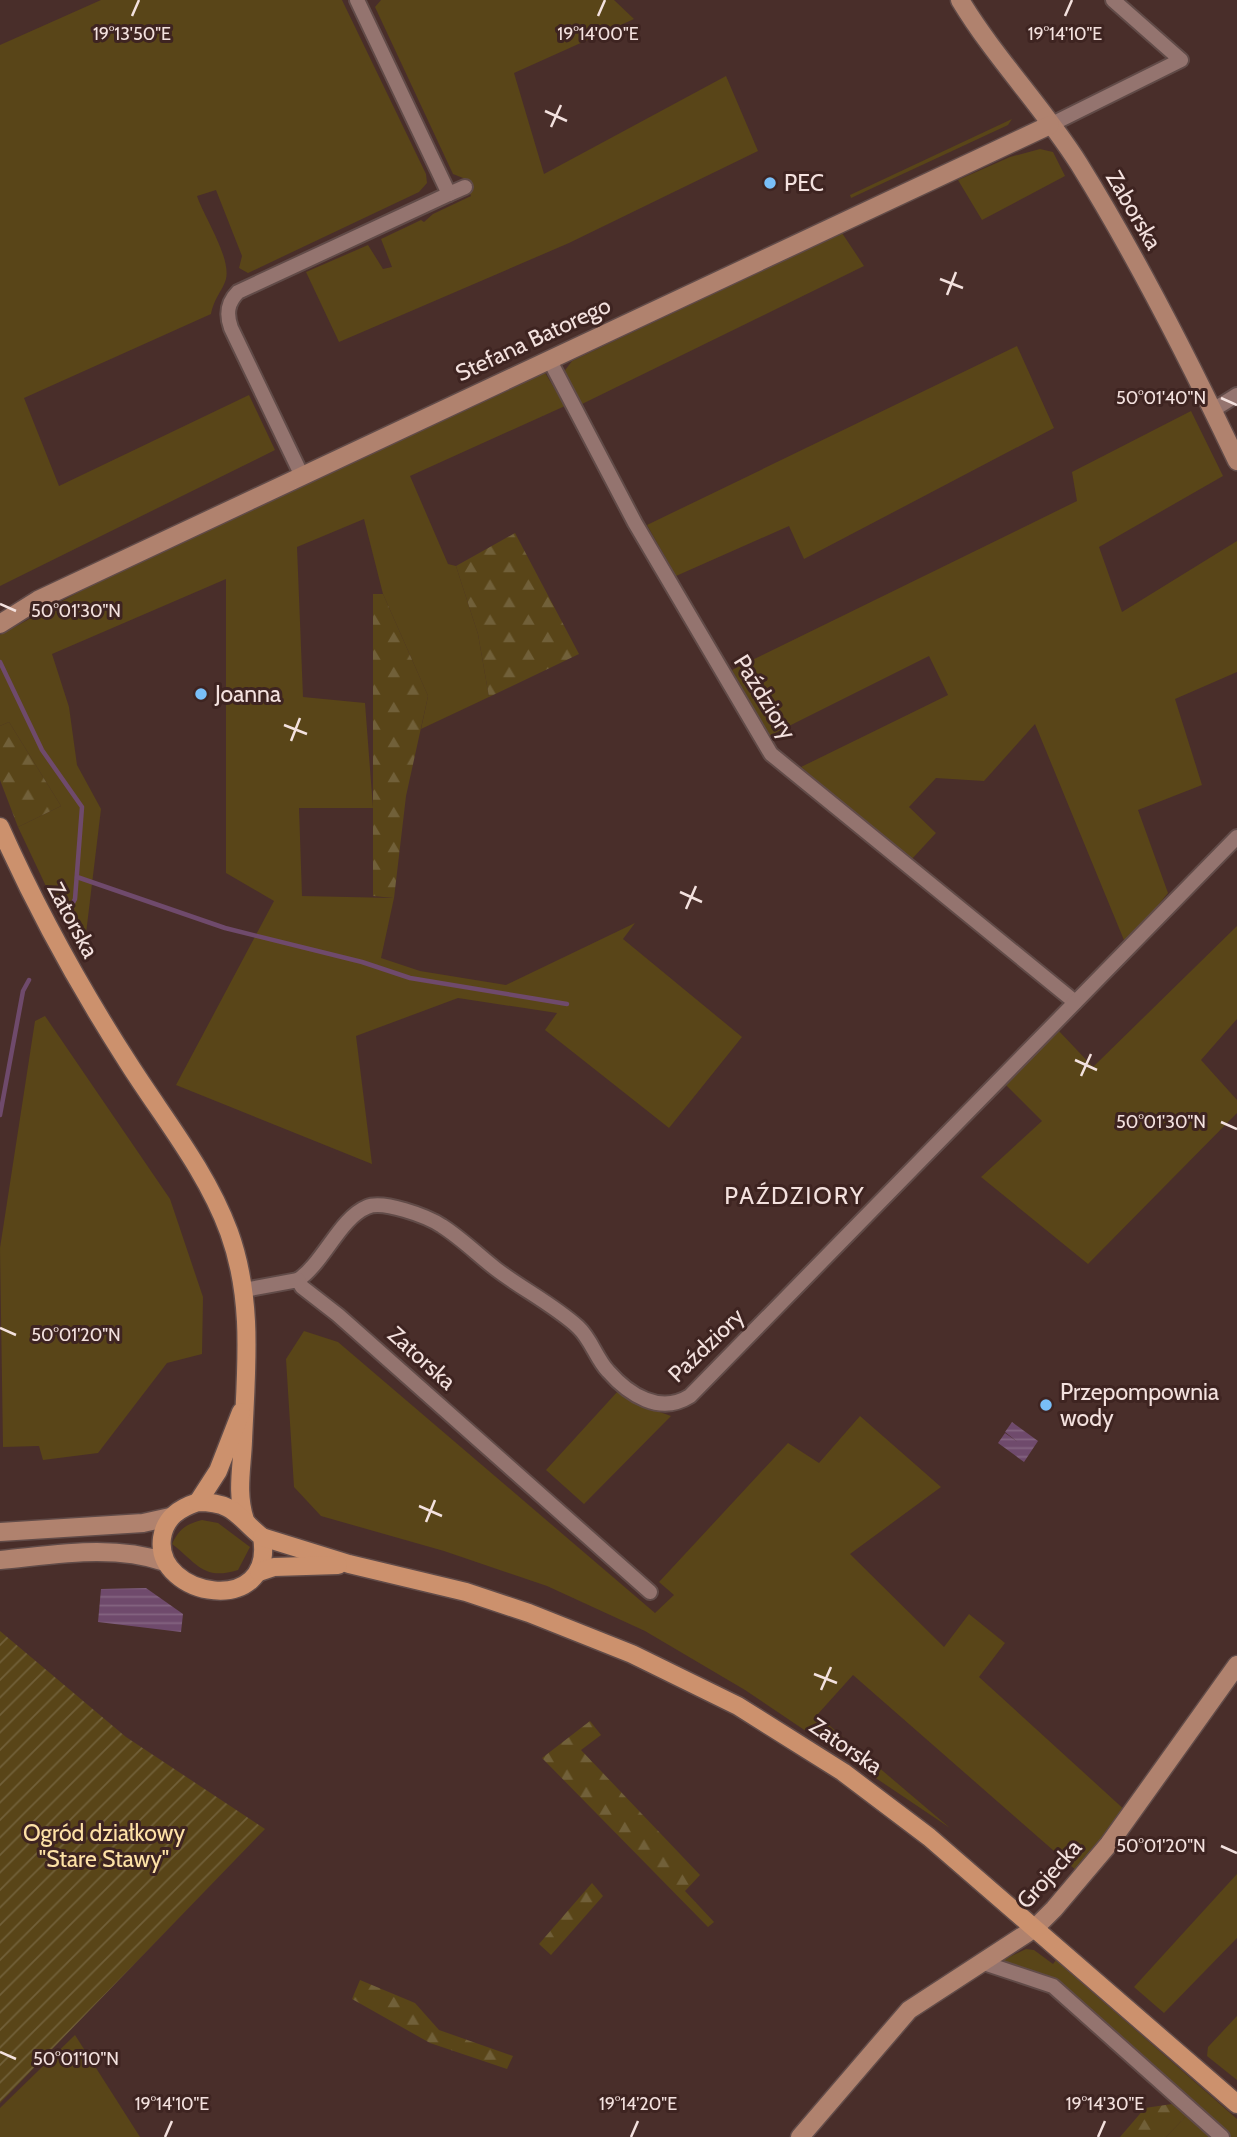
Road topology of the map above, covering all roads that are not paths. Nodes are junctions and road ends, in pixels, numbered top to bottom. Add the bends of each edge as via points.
1 (358, 0) edge
2 (960, 0) edge
3 (1113, 0) edge
4 (1050, 125) junction
5 (465, 187) dead end
6 (449, 194) junction
7 (549, 359) junction
8 (1237, 395) edge
9 (1213, 410) junction
10 (1237, 461) edge
11 (302, 476) junction
12 (38, 600) junction
13 (0, 612) edge
14 (0, 624) edge
15 (0, 827) edge
16 (1237, 837) edge
17 (1075, 1002) junction
18 (298, 1280) junction
19 (244, 1290) junction
20 (245, 1402) junction
21 (198, 1502) junction
22 (170, 1517) junction
23 (245, 1520) junction
24 (0, 1532) edge
25 (262, 1537) junction
26 (0, 1560) edge
27 (165, 1562) junction
28 (349, 1564) junction
29 (258, 1572) junction
30 (650, 1592) dead end
31 (1235, 1675) edge
32 (1035, 1928) junction
33 (981, 1962) junction
34 (1237, 2104) edge
35 (800, 2137) edge
36 (1222, 2137) edge

1 - 6 street
2 - 4 street, Zaborska
3 - 4 street via 1181,60
4 - 7 street, Stefana Batorego
4 - 9 street, Zaborska via 1132,253
5 - 6 street
6 - 11 street via 238,292 231,301 227,312 231,328
7 - 11 street, Stefana Batorego
7 - 17 street, Paździory via 635,523 771,754
8 - 9 street
9 - 10 street, Zaborska
11 - 12 street, Stefana Batorego
12 - 13 street, Stefana Batorego
12 - 14 street, Stefana Batorego
15 - 19 main road, Zatorska via 64,957 206,1182 229,1231
16 - 17 street, Paździory
17 - 18 street, Paździory via 700,1386 677,1404 636,1396 607,1371 580,1328 441,1225 390,1206 376,1205 358,1212
18 - 19 street
18 - 30 street, Zatorska
19 - 20 main road, Zatorska via 249,1340
20 - 21 main road, Zatorska via 218,1471
20 - 23 main road, Zatorska via 240,1494
21 - 22 main road
21 - 23 main road via 225,1505
22 - 24 street via 143,1523
22 - 27 main road via 161,1549
23 - 25 main road
25 - 28 main road, Zatorska
25 - 29 main road
26 - 27 street via 97,1552
27 - 29 main road via 184,1580 216,1591 248,1583
28 - 29 main road, Zatorska via 274,1567
28 - 32 main road, Zatorska via 467,1592 529,1613 705,1689 852,1779 929,1837
31 - 32 street, Grojecka via 1109,1844
32 - 33 street, Grojecka
32 - 34 main road, Zatorska
33 - 35 street, Grojecka via 909,2010
33 - 36 street via 1054,1986

